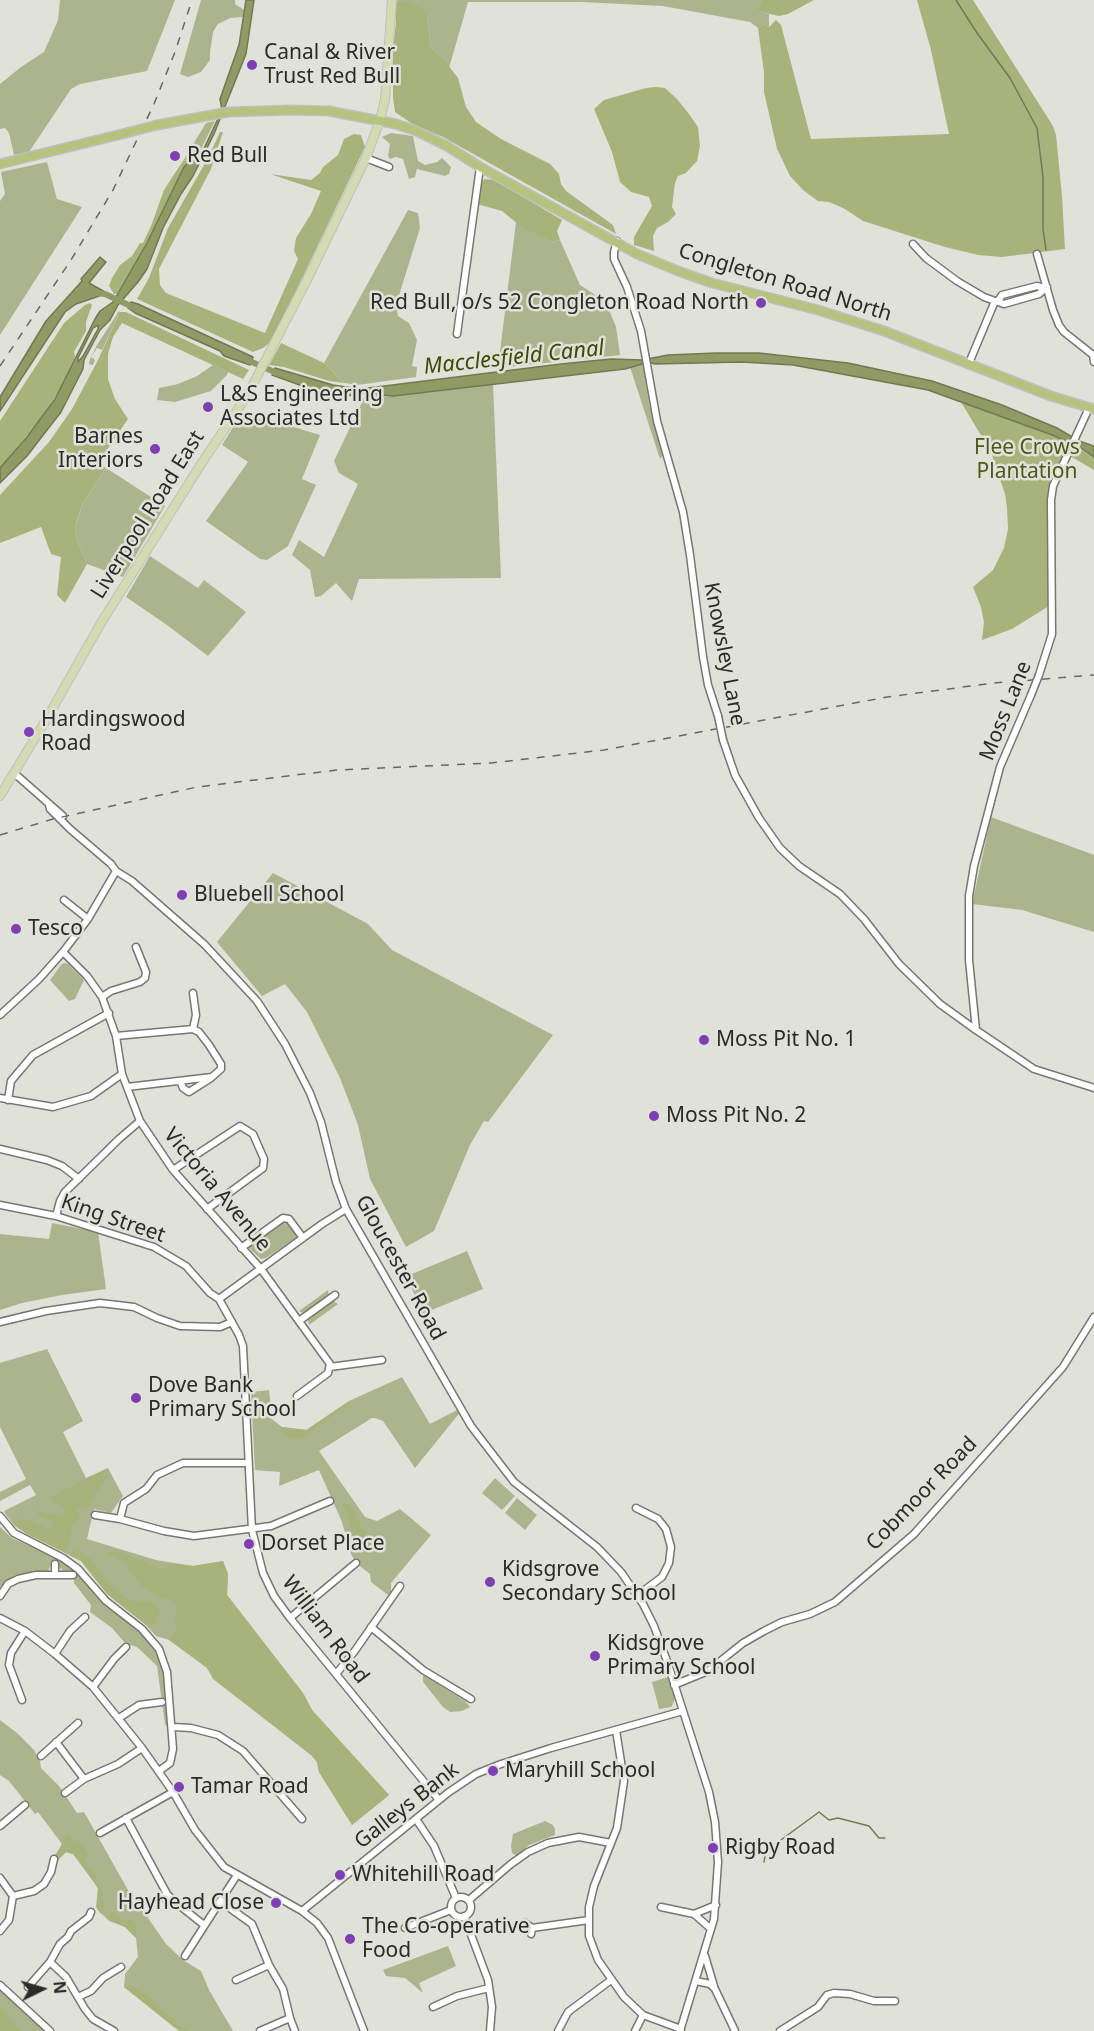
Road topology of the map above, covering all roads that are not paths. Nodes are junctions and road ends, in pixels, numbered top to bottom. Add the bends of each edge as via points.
1 (392, 0) edge
2 (380, 120) junction
3 (366, 158) junction
4 (0, 164) edge
5 (389, 167) dead end
6 (480, 167) junction
7 (617, 241) junction
8 (913, 244) dead end
9 (1037, 254) dead end
10 (1045, 287) junction
11 (997, 301) junction
12 (457, 334) dead end
13 (1094, 357) edge
14 (969, 363) junction
15 (1091, 409) edge
16 (14, 773) junction
17 (0, 796) edge
18 (116, 871) junction
19 (64, 900) dead end
20 (88, 918) junction
21 (136, 947) dead end
22 (63, 952) junction
23 (193, 993) dead end
24 (102, 997) junction
25 (109, 1013) junction
26 (0, 1015) edge
27 (193, 1029) junction
28 (976, 1030) junction
29 (116, 1036) junction
30 (122, 1074) junction
31 (212, 1077) junction
32 (180, 1081) junction
33 (127, 1087) junction
34 (1094, 1088) edge
35 (0, 1098) edge
36 (8, 1100) junction
37 (140, 1121) junction
38 (0, 1149) edge
39 (173, 1170) junction
40 (79, 1179) junction
41 (0, 1205) edge
42 (207, 1209) junction
43 (346, 1209) junction
44 (56, 1216) junction
45 (303, 1238) junction
46 (241, 1248) junction
47 (261, 1269) junction
48 (334, 1295) dead end
49 (219, 1299) junction
50 (1094, 1317) edge
51 (299, 1321) junction
52 (0, 1322) edge
53 (232, 1322) junction
54 (243, 1346) joint
55 (382, 1360) dead end
56 (330, 1367) junction
57 (297, 1396) dead end
58 (247, 1462) junction
59 (330, 1501) dead end
60 (634, 1507) dead end
61 (96, 1515) dead end
62 (0, 1516) edge
63 (120, 1519) junction
64 (252, 1530) junction
65 (356, 1563) dead end
66 (55, 1564) dead end
67 (55, 1575) junction
68 (73, 1575) dead end
69 (400, 1586) dead end
70 (638, 1595) junction
71 (0, 1596) edge
72 (85, 1617) dead end
73 (0, 1618) edge
74 (290, 1618) junction
75 (371, 1627) junction
76 (25, 1631) junction
77 (124, 1652) dead end
78 (56, 1654) junction
79 (336, 1674) junction
80 (674, 1685) junction
81 (93, 1687) junction
82 (11, 1698) dead end
83 (471, 1699) dead end
84 (162, 1702) dead end
85 (683, 1711) junction
86 (119, 1718) junction
87 (78, 1723) dead end
88 (173, 1727) junction
89 (616, 1730) junction
90 (56, 1742) junction
91 (142, 1748) junction
92 (41, 1756) dead end
93 (159, 1771) junction
94 (84, 1779) junction
95 (173, 1792) junction
96 (65, 1793) dead end
97 (439, 1800) junction
98 (25, 1806) dead end
99 (126, 1818) junction
100 (302, 1819) dead end
101 (416, 1819) junction
102 (0, 1826) edge
103 (100, 1833) dead end
104 (611, 1843) junction
105 (60, 1867) dead end
106 (237, 1875) junction
107 (0, 1878) edge
108 (167, 1894) junction
109 (13, 1896) junction
110 (456, 1898) junction
111 (469, 1900) junction
112 (220, 1901) junction
113 (716, 1905) junction
114 (661, 1907) dead end
115 (144, 1908) dead end
116 (451, 1910) junction
117 (302, 1911) junction
118 (91, 1912) dead end
119 (694, 1914) junction
120 (464, 1916) junction
121 (589, 1920) junction
122 (525, 1923) dead end
123 (204, 1925) junction
124 (405, 1928) dead end
125 (711, 1929) junction
126 (0, 1931) edge
127 (704, 1953) junction
128 (185, 1956) dead end
129 (50, 1962) junction
130 (269, 1965) junction
131 (123, 1976) dead end
132 (236, 1980) dead end
133 (612, 1980) junction
134 (696, 1981) junction
135 (0, 1985) edge
136 (28, 1987) dead end
137 (489, 1988) junction
138 (715, 1989) junction
139 (78, 1997) junction
140 (895, 2001) dead end
141 (433, 2007) dead end
142 (643, 2015) junction
143 (290, 2018) junction
144 (681, 2030) edge
145 (50, 2031) edge
146 (114, 2031) edge
147 (260, 2031) edge
148 (295, 2031) edge
149 (364, 2031) edge
150 (490, 2031) edge
151 (558, 2031) edge
152 (635, 2031) edge
153 (735, 2031) edge
154 (780, 2031) edge

1 - 2 main road, Liverpool Road East
2 - 3 main road, Liverpool Road East
2 - 4 highway, Congleton Road North, bridge via 329,111 228,112 157,125
2 - 6 highway, Congleton Road North via 414,130
3 - 5 street
3 - 16 main road, Liverpool Road East via 248,394 101,623
6 - 7 highway, Congleton Road North
6 - 12 street
7 - 14 highway, Congleton Road North via 637,254 712,283 838,316
7 - 28 street, Knowsley Lane, bridge via 614,259 641,331 657,421 682,512 708,685 735,775 780,848 840,894 899,964 940,1004
8 - 11 street via 957,281
9 - 10 street
10 - 11 street via 1039,294 1004,304
10 - 13 street via 1064,332
11 - 14 street
14 - 15 highway, Congleton Road North
15 - 28 street, Moss Lane, bridge via 1053,486 1052,634 1000,767 974,866 969,896 969,960
16 - 17 main road, Liverpool Road East
16 - 18 street, Gloucester Road
18 - 20 street
18 - 43 street, Gloucester Road via 204,944 245,986 269,1018 310,1093
19 - 20 street
20 - 22 street
21 - 24 street via 145,978
22 - 24 street, Victoria Avenue
22 - 26 street
23 - 27 street
24 - 25 street, Victoria Avenue
25 - 29 street, Victoria Avenue
25 - 36 street via 33,1055 11,1081
27 - 29 street
27 - 31 street via 221,1064
28 - 34 street, Knowsley Lane via 1034,1069
29 - 30 street, Victoria Avenue
30 - 33 street, Victoria Avenue
30 - 36 street via 91,1096 53,1107
31 - 32 street
31 - 32 street via 189,1092
32 - 33 street
33 - 37 street, Victoria Avenue
35 - 36 street
37 - 39 street, Victoria Avenue
37 - 40 street
38 - 40 street via 47,1160
39 - 42 street, Victoria Avenue
39 - 42 street via 240,1126 253,1134 264,1159 263,1168
40 - 44 street via 65,1192
41 - 44 street, King Street
42 - 46 street, Victoria Avenue
43 - 45 street
43 - 70 street, Gloucester Road via 489,1451 514,1482 603,1553
44 - 49 street, King Street via 154,1246 186,1266
45 - 46 street via 289,1219 283,1218
45 - 47 street
46 - 47 street, Victoria Avenue
47 - 49 street
47 - 51 street, Victoria Avenue
48 - 51 street
49 - 53 street, King Street
50 - 80 street, Cobmoor Road via 1064,1367 914,1534 835,1602 764,1631 708,1671
51 - 56 street, Victoria Avenue
52 - 53 street via 100,1303 134,1307 180,1326 220,1327
53 - 54 street, King Street
54 - 58 street, William Road
55 - 56 street
56 - 57 street via 328,1373
58 - 63 street via 183,1463 157,1476 146,1489 124,1503
58 - 64 street, William Road
59 - 64 street
60 - 70 street via 658,1519 666,1529 671,1547 662,1577
61 - 63 street
62 - 88 street via 14,1533 70,1561 106,1601 142,1629 159,1649 167,1672
63 - 64 street via 194,1536
64 - 74 street, William Road via 263,1573
65 - 74 street
66 - 67 street
67 - 68 street
67 - 71 street via 18,1579 8,1584
69 - 75 street
70 - 80 street, Gloucester Road via 661,1643
72 - 78 street via 74,1623
73 - 76 street
74 - 79 street, William Road
75 - 79 street
75 - 83 street via 423,1670
76 - 78 street
76 - 82 street via 11,1653 9,1665 20,1697
77 - 81 street
78 - 81 street
79 - 97 street, William Road
80 - 85 street, Gloucester Road
81 - 86 street
84 - 86 street via 139,1705
85 - 89 street, Galleys Bank
85 - 113 street, Gloucester Road via 715,1822
86 - 91 street
87 - 90 street
88 - 93 street via 173,1757
88 - 100 street via 218,1735 243,1751
89 - 97 street, Galleys Bank via 501,1764 476,1774
89 - 104 street via 624,1781
90 - 92 street
90 - 94 street
91 - 93 street
91 - 94 street
93 - 95 street
94 - 96 street
95 - 99 street
95 - 106 street via 209,1850
97 - 101 street, Galleys Bank
98 - 102 street
99 - 103 street
99 - 108 street
101 - 110 street via 434,1846
101 - 117 street, Galleys Bank
104 - 111 street via 579,1837 548,1843 511,1864
104 - 121 street via 594,1886
105 - 109 street via 53,1863 44,1884
106 - 112 street
106 - 117 street
107 - 109 street
108 - 115 street
108 - 123 street
109 - 126 street via 9,1920
110 - 111 street
110 - 116 street
111 - 120 street via 471,1909
112 - 123 street
112 - 130 street via 252,1924
113 - 119 street
113 - 125 street, Gloucester Road
114 - 119 street
116 - 120 street via 456,1916
116 - 124 street
117 - 149 street via 328,1938
118 - 129 street via 60,1944
119 - 125 street
120 - 137 street
121 - 122 street via 532,1931
121 - 133 street via 593,1948
123 - 128 street
125 - 127 street, Gloucester Road
127 - 134 street, Gloucester Road
127 - 138 street
129 - 136 street
129 - 139 street via 66,1977
130 - 132 street
130 - 143 street via 283,1989
131 - 139 street via 119,1969
133 - 142 street
133 - 151 street via 568,2012
134 - 138 street
134 - 144 street, Gloucester Road
135 - 145 street
137 - 141 street
137 - 150 street
138 - 153 street
139 - 146 street via 93,2019
140 - 154 street via 834,1993
142 - 144 street
142 - 152 street
143 - 147 street
143 - 148 street

